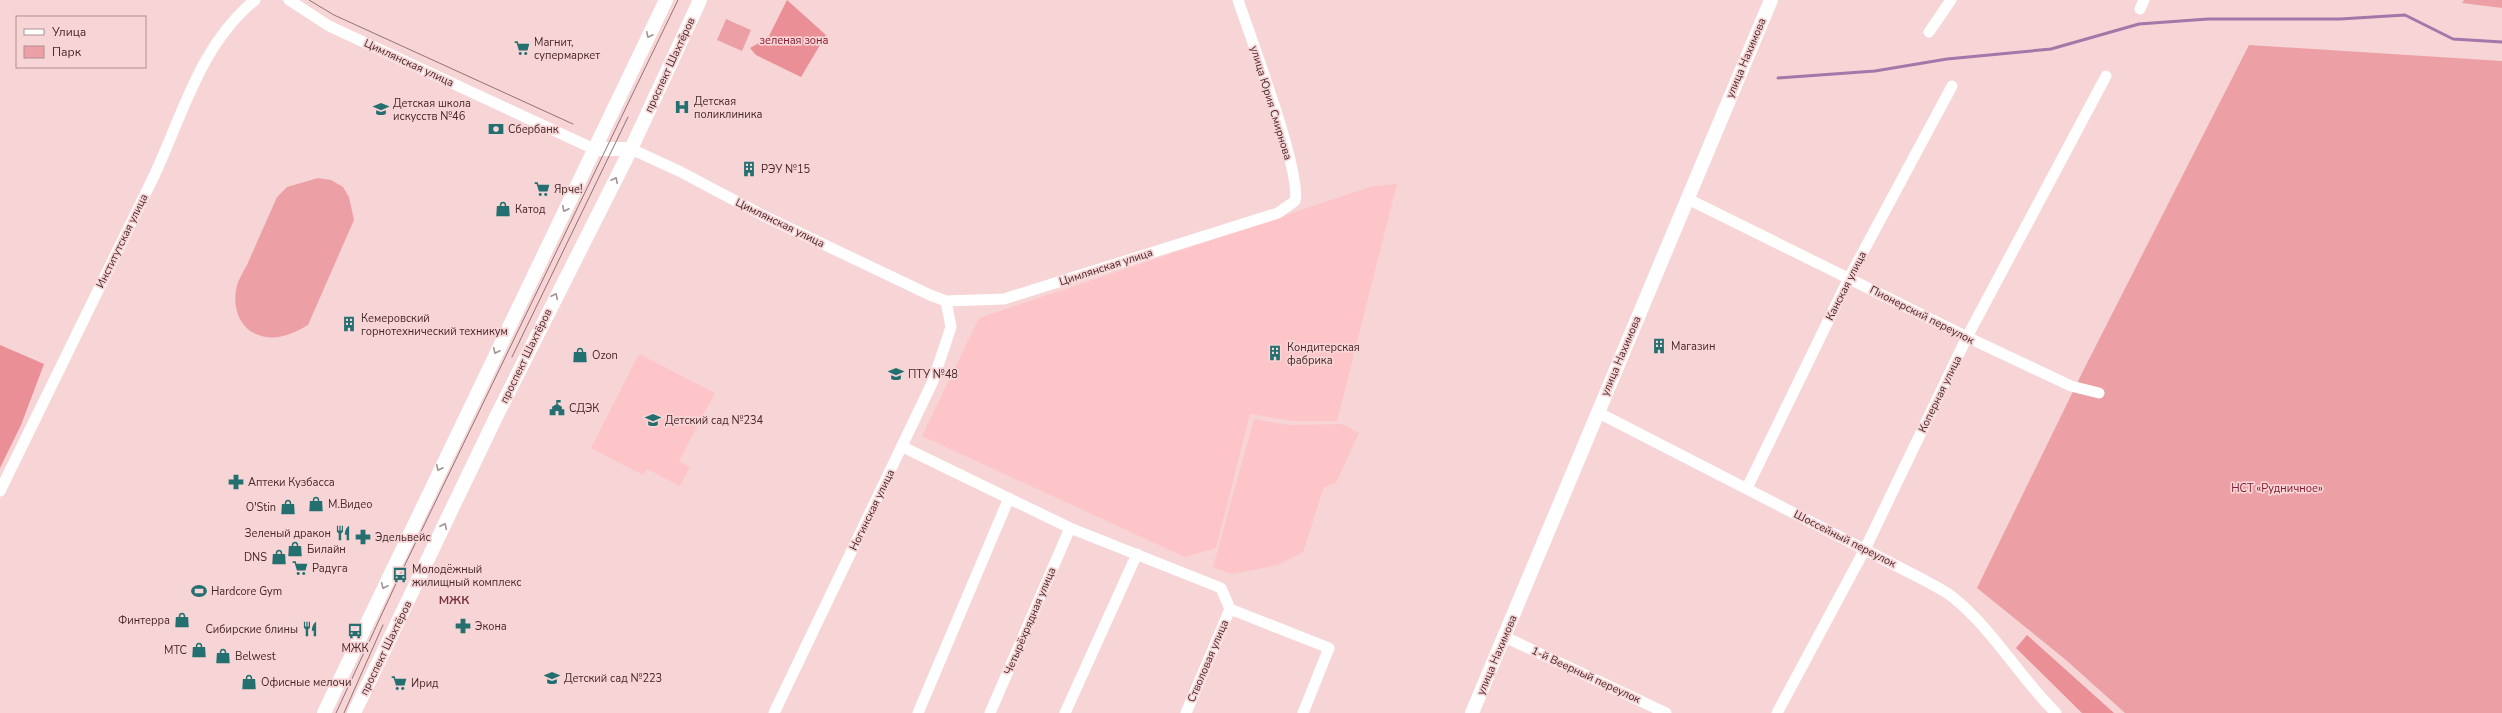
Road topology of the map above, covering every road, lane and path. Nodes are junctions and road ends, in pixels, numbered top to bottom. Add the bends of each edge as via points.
1 (255, 0) edge
2 (289, 0) edge
3 (666, 0) edge
4 (700, 0) edge
5 (1238, 0) edge
6 (1771, 0) edge
7 (1951, 0) edge
8 (1929, 32) dead end
9 (2106, 76) dead end
10 (1952, 86) dead end
11 (594, 149) junction
12 (631, 149) junction
13 (1688, 199) junction
14 (1291, 206) joint
15 (1849, 278) junction
16 (946, 301) junction
17 (1966, 337) junction
18 (2099, 393) dead end
19 (1597, 412) junction
20 (903, 447) junction
21 (1747, 488) junction
22 (0, 491) edge
23 (1009, 498) junction
24 (1070, 528) junction
25 (1864, 549) junction
26 (1137, 554) junction
27 (1230, 609) junction
28 (1505, 637) junction
29 (324, 713) edge
30 (354, 713) edge
31 (774, 713) edge
32 (918, 713) edge
33 (990, 713) edge
34 (1065, 713) edge
35 (1186, 713) edge
36 (1304, 713) edge
37 (1472, 713) edge
38 (1666, 713) edge
39 (1777, 713) edge
40 (2056, 713) edge

1 - 22 street, Институтская улица via 224,31 194,80 156,172
2 - 11 street, Цимлянская улица via 329,26
3 -> 11 main road
4 - 12 main road, проспект Шахтёров
5 - 14 street, улица Юрия Смирнова via 1296,186
6 - 13 main road, улица Нахимова
7 - 8 street
9 - 17 street, Коперная улица
10 - 15 street, Канская улица
11 - 12 main road, Цимлянская улица
11 -> 29 main road
12 - 16 street, Цимлянская улица via 762,215
30 -> 12 main road, проспект Шахтёров via 504,400
13 - 15 street, Пионерский переулок
13 - 19 main road, улица Нахимова
14 - 16 street, Цимлянская улица via 1278,213 1028,292 983,301
15 - 17 street, Пионерский переулок
15 - 21 street, Канская улица
16 - 20 street, Ногинская улица via 951,327 948,341
17 - 18 street, Пионерский переулок via 2071,386
17 - 25 street, Коперная улица
19 - 21 street, Шоссейный переулок
19 - 28 main road, улица Нахимова
20 - 23 street
20 - 31 street, Ногинская улица
21 - 25 street, Шоссейный переулок
23 - 24 street
23 - 32 street
24 - 26 street
24 - 33 street, Четырёхрядная улица
25 - 39 street, Коперная улица
25 - 40 street, Шоссейный переулок via 1954,598 1978,621 2035,693
26 - 27 street via 1221,588
26 - 34 street
27 - 35 street, Стволовая улица
27 - 36 street via 1329,648
28 - 37 main road, улица Нахимова
28 - 38 street, 1-й Веерный переулок

